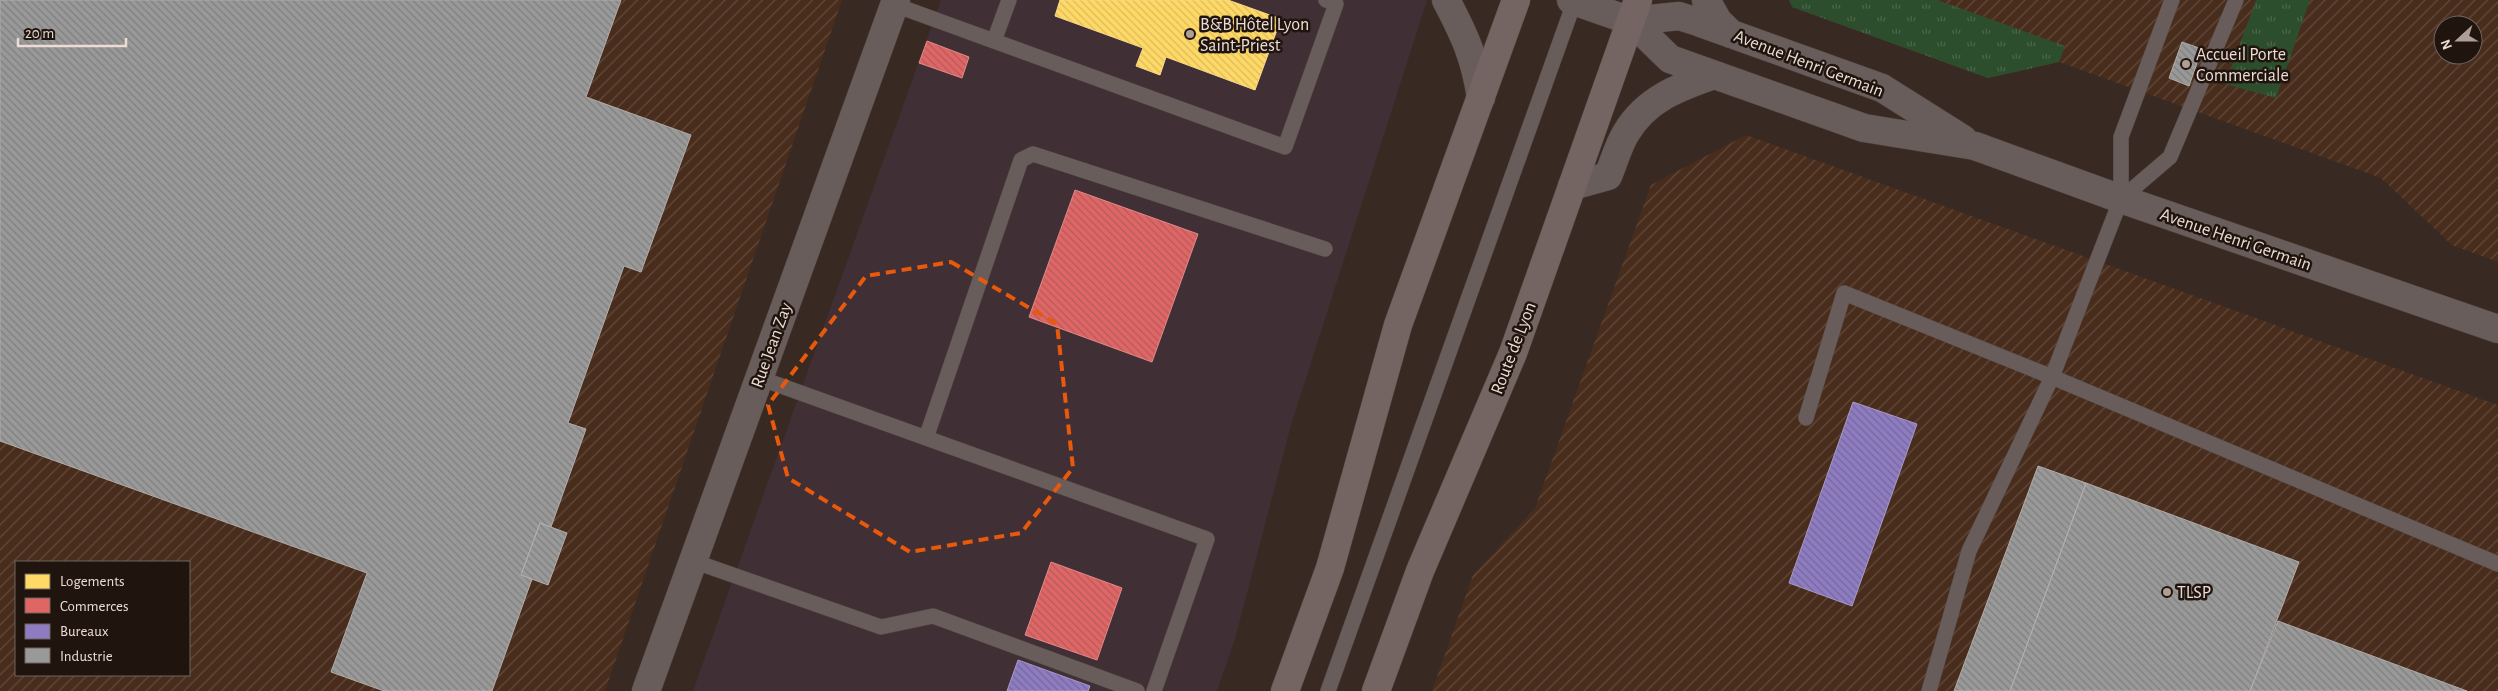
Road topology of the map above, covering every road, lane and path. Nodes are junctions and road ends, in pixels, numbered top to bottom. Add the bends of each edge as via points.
1 (1009, 0) edge
2 (1326, 0) edge
3 (1446, 0) edge
4 (1516, 0) edge
5 (1573, 0) edge
6 (1706, 0) edge
7 (2172, 0) edge
8 (2236, 0) edge
9 (895, 2) edge
10 (1635, 11) edge
11 (1731, 34) junction
12 (994, 41) junction
13 (1714, 75) junction
14 (1480, 98) junction
15 (1975, 146) junction
16 (1572, 186) junction
17 (2121, 199) junction
18 (1325, 249) dead end
19 (2498, 329) edge
20 (759, 378) junction
21 (2052, 378) junction
22 (1806, 418) dead end
23 (926, 438) junction
24 (693, 561) junction
25 (2498, 564) edge
26 (650, 690) edge
27 (1137, 691) edge
28 (1154, 691) edge
29 (1286, 691) edge
30 (1328, 691) edge
31 (1376, 691) edge
32 (1929, 691) edge

1 - 12 lane
2 - 12 lane via 1336,4 1285,147
3 - 14 street via 1476,66
4 - 14 main road
5 - 10 street, Avenue Henri Germain
5 - 30 lane
6 - 11 street via 1718,21
7 - 17 lane via 2121,137
8 - 17 lane via 2170,157
9 - 12 lane
9 - 20 street, Rue Jean Zay
10 - 11 street, Avenue Henri Germain via 1679,16
10 - 13 street, Avenue Henri Germain via 1670,59
10 - 16 main road, Route de Lyon
11 - 15 street, Avenue Henri Germain via 1882,88
13 - 15 street, Avenue Henri Germain via 1864,128
13 - 16 street via 1676,88 1645,108 1626,133 1608,176
14 - 29 main road via 1398,325 1330,568
15 - 17 street, Avenue Henri Germain
16 - 31 main road, Route de Lyon via 1513,353 1420,571
17 - 19 street, Avenue Henri Germain
17 - 21 lane
18 - 23 lane via 1033,154 1021,160
20 - 23 lane
20 - 24 street, Rue Jean Zay
21 - 22 lane via 1844,293
21 - 25 lane
21 - 32 lane via 1969,551
23 - 28 lane via 1207,539
24 - 26 street, Rue Jean Zay
24 - 27 lane via 881,627 933,616

